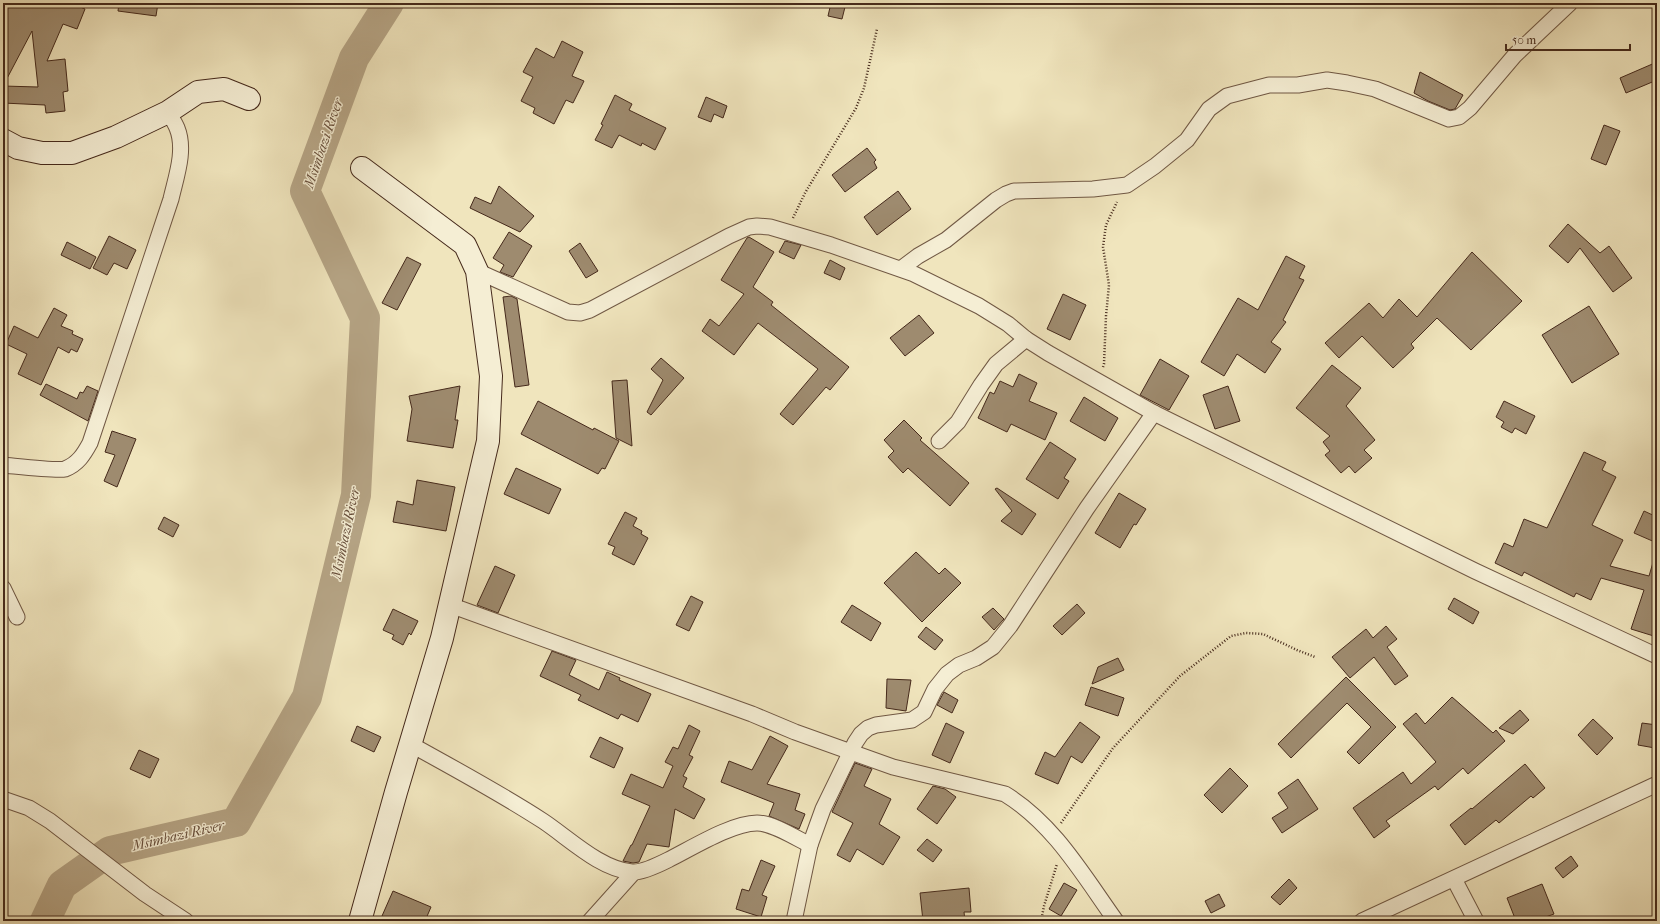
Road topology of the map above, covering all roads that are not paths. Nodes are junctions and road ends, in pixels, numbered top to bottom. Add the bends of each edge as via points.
1 (1570, 3) edge
2 (249, 99) dead end
3 (168, 112) junction
4 (3, 140) edge
5 (362, 168) dead end
6 (902, 268) junction
7 (477, 272) junction
8 (1026, 339) junction
9 (1154, 413) junction
10 (939, 441) dead end
11 (3, 465) edge
12 (3, 588) edge
13 (450, 605) junction
14 (17, 617) dead end
15 (1657, 656) edge
16 (410, 744) junction
17 (851, 752) junction
18 (1657, 784) edge
19 (3, 799) edge
20 (810, 845) junction
21 (633, 873) junction
22 (1454, 879) junction
23 (186, 921) edge
24 (360, 921) edge
25 (590, 921) edge
26 (794, 921) edge
27 (1116, 921) edge
28 (1362, 921) edge
29 (1476, 921) edge

1 - 6 street via 1515,55 1459,118 1449,119 1375,89 1327,80 1298,85 1269,85 1227,96 1209,109 1187,140 1127,185 1092,189 1014,191 988,206 946,240
2 - 3 street via 224,89 198,92
3 - 4 street via 72,153 42,154 18,148
3 - 11 street via 180,140 179,169 90,443 75,464 63,469
5 - 7 street via 465,245
6 - 7 street via 787,232 757,226 748,227 580,313 568,312
6 - 8 street via 979,306
7 - 13 street via 491,376 488,441
8 - 9 street
8 - 10 street via 996,364 958,422
9 - 15 street via 1474,571
9 - 17 street via 1087,508 1010,626 993,647 946,674 935,689 924,712 912,720 868,728 861,734
12 - 14 street
13 - 16 street
13 - 17 street
16 - 21 street via 486,786 544,822 602,863
16 - 24 street
17 - 20 street via 823,809
17 - 27 street via 893,767 1005,794 1018,802 1052,834
18 - 22 street
19 - 23 street via 29,808 50,821 145,894
20 - 21 street via 769,826 758,823 744,824 658,866
20 - 26 street
21 - 25 street
22 - 28 street
22 - 29 street

